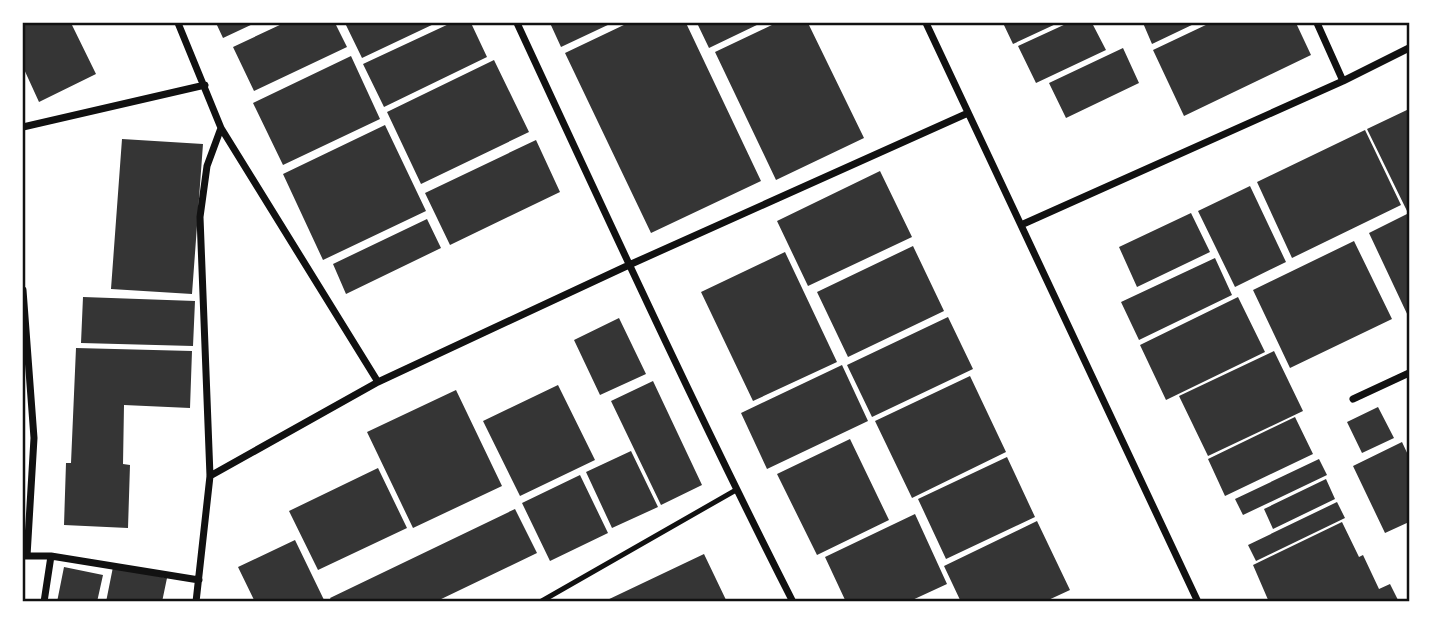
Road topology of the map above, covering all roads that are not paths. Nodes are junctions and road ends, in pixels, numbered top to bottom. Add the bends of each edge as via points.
1 (178, 23) edge
2 (517, 23) edge
3 (926, 23) edge
4 (1317, 23) edge
5 (1409, 48) edge
6 (1343, 81) junction
7 (205, 85) junction
8 (968, 113) junction
9 (23, 127) edge
10 (221, 128) junction
11 (1021, 225) junction
12 (629, 265) junction
13 (23, 290) edge
14 (1409, 373) edge
15 (378, 382) junction
16 (1353, 399) dead end
17 (210, 475) junction
18 (736, 490) junction
19 (25, 556) edge
20 (51, 556) junction
21 (199, 580) junction
22 (44, 602) edge
23 (196, 602) edge
24 (540, 602) edge
25 (793, 602) edge
26 (1198, 602) edge

1 - 7 street
2 - 12 street
3 - 8 street
4 - 6 street
5 - 6 street
6 - 11 street
7 - 9 street
7 - 10 street
8 - 11 street
8 - 12 street
10 - 15 street
10 - 17 street via 207,166 200,217
11 - 26 street
12 - 15 street
12 - 18 street
13 - 19 street via 34,438
14 - 16 street
15 - 17 street
17 - 21 street
18 - 24 lane
18 - 25 street
19 - 20 street
20 - 21 street
20 - 22 street
21 - 23 street

